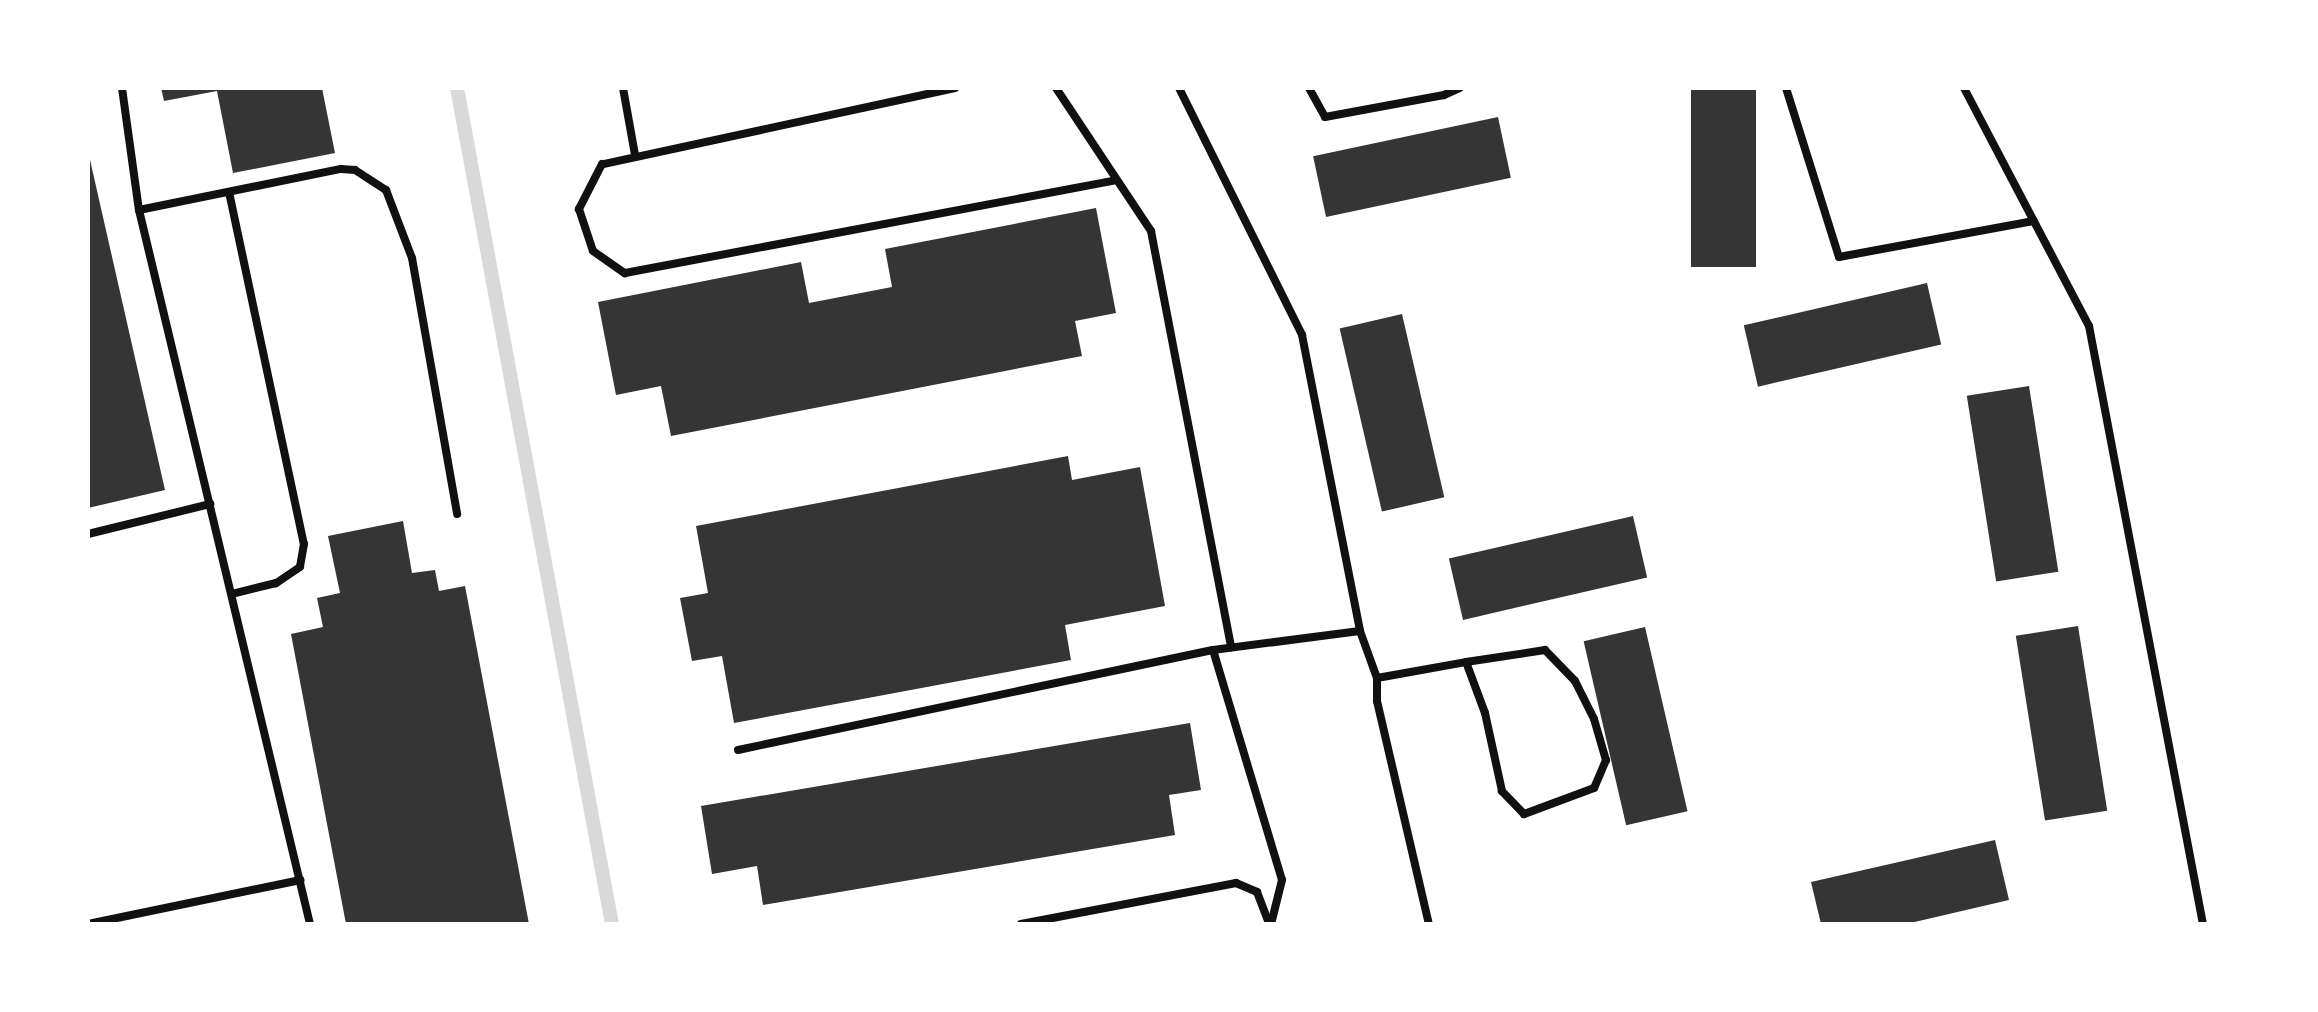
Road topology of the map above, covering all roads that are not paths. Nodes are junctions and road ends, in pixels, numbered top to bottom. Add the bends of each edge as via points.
1 (122, 88) edge
2 (623, 88) edge
3 (956, 88) edge
4 (1056, 88) edge
5 (1180, 88) edge
6 (1309, 88) edge
7 (1460, 88) edge
8 (1786, 88) edge
9 (1964, 88) edge
10 (635, 155) junction
11 (1115, 180) junction
12 (229, 192) junction
13 (139, 210) junction
14 (2034, 221) junction
15 (210, 504) junction
16 (457, 514) dead end
17 (88, 534) edge
18 (232, 594) junction
19 (1360, 631) junction
20 (1231, 647) junction
21 (1214, 650) junction
22 (1466, 662) junction
23 (1377, 678) junction
24 (738, 750) dead end
25 (301, 880) junction
26 (88, 924) edge
27 (310, 924) edge
28 (1022, 924) edge
29 (1270, 924) edge
30 (1429, 924) edge
31 (2203, 924) edge

1 - 13 lane
2 - 10 lane
3 - 10 lane
4 - 11 lane
5 - 19 lane via 1302,335
6 - 7 lane via 1325,117
8 - 14 lane via 1839,257
9 - 14 lane
10 - 11 lane via 602,164 579,209 593,250 625,274
11 - 20 lane via 1151,231
12 - 13 lane
12 - 16 lane via 341,169 356,170 386,190 412,258
12 - 18 lane via 304,544 300,567 276,583
13 - 15 lane
14 - 31 lane via 2089,326
15 - 17 lane
15 - 18 lane
18 - 25 lane
19 - 20 lane
19 - 23 lane
20 - 21 lane
21 - 24 lane
21 - 29 lane via 1282,880
22 - 22 lane via 1545,650 1576,681 1594,718 1606,760 1594,788 1524,814 1502,791
22 - 23 lane
23 - 30 lane
25 - 26 lane
25 - 27 lane
28 - 29 lane via 1236,883 1257,892

